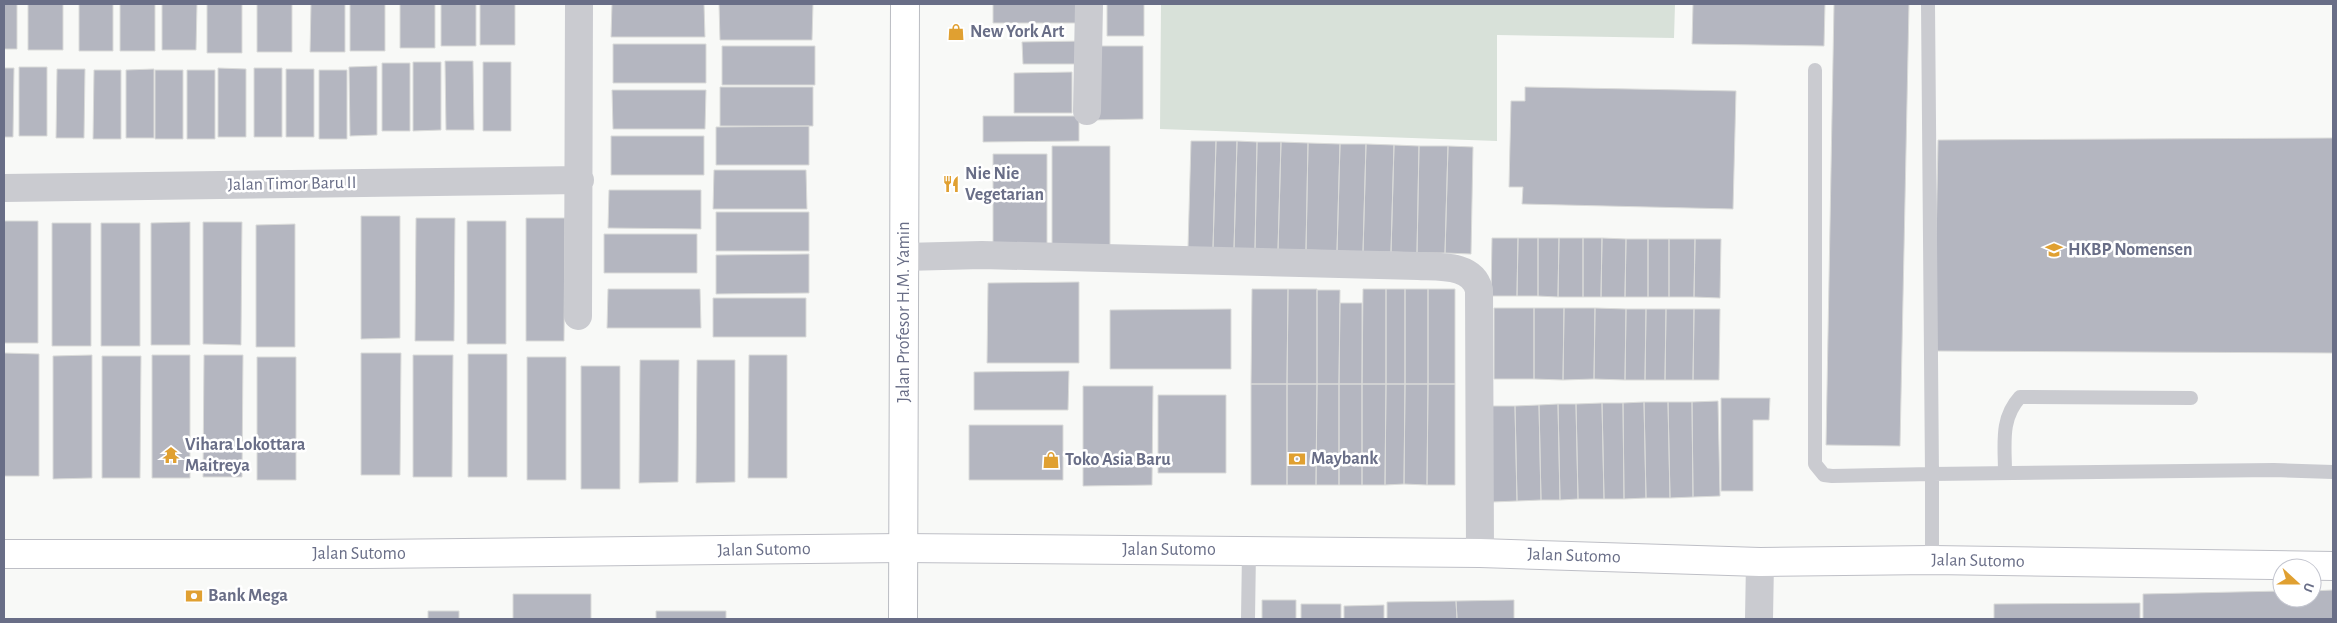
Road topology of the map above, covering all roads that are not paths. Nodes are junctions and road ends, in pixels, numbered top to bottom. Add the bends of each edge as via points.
1 (579, 4) edge
2 (904, 4) edge
3 (1089, 4) edge
4 (1928, 4) edge
5 (1815, 70) dead end
6 (1087, 111) dead end
7 (580, 180) junction
8 (4, 188) edge
9 (904, 256) junction
10 (578, 316) dead end
11 (2191, 398) dead end
12 (2333, 472) edge
13 (2005, 473) junction
14 (1932, 474) junction
15 (902, 548) junction
16 (1250, 551) junction
17 (1480, 553) junction
18 (4, 554) edge
19 (1932, 560) junction
20 (1760, 562) junction
21 (2333, 566) edge
22 (903, 619) edge
23 (1248, 619) edge
24 (1759, 619) edge

1 - 7 street
2 - 9 main road, Jalan Profesor H.M. Yamin
3 - 6 street
4 - 14 lane
5 - 14 lane via 1815,464 1824,475 1832,476
7 - 8 street, Jalan Timor Baru II
7 - 10 street
9 - 15 main road, Jalan Profesor H.M. Yamin
9 - 17 street via 992,255 1418,266 1452,268 1471,274 1477,280 1479,290
11 - 13 lane via 2020,397 2011,407 2005,423
12 - 13 lane
13 - 14 lane
14 - 19 lane
15 - 16 main road, Jalan Sutomo
15 - 18 main road, Jalan Sutomo
15 - 22 main road, Jalan Profesor H.M. Yamin
16 - 17 main road, Jalan Sutomo
16 - 23 lane
17 - 20 main road, Jalan Sutomo
19 - 20 main road, Jalan Sutomo
19 - 21 main road, Jalan Sutomo
20 - 24 street

